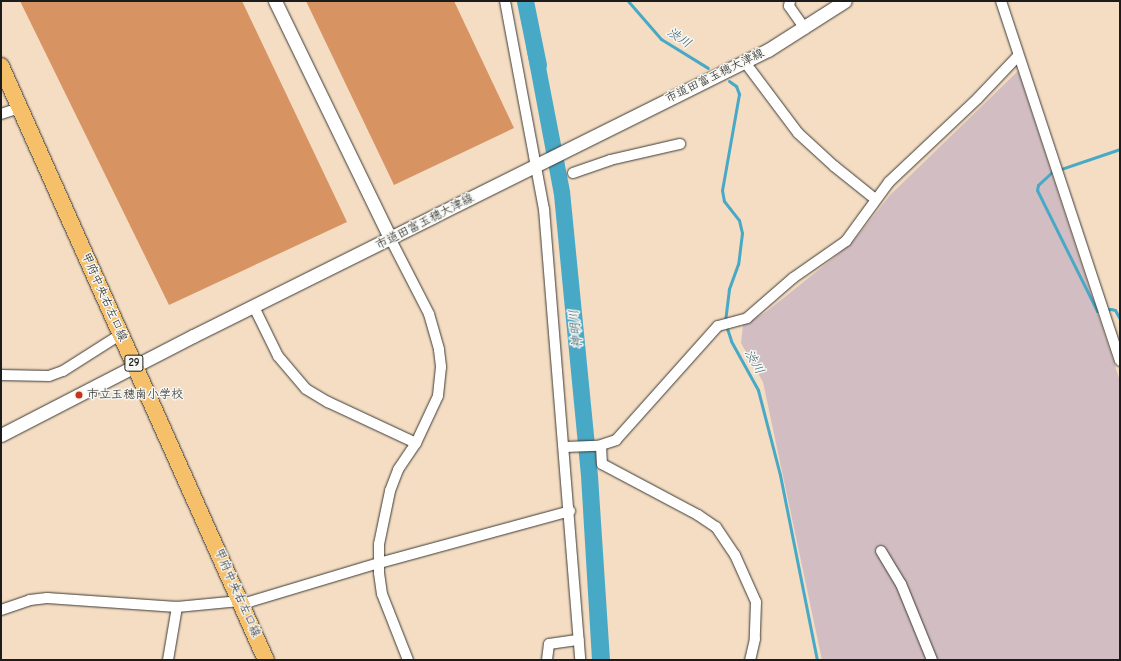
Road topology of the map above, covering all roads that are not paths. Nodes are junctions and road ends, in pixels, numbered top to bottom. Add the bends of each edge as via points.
1 (275, 1) edge
2 (504, 1) edge
3 (790, 1) edge
4 (845, 1) edge
5 (1000, 1) edge
6 (804, 29) junction
7 (1018, 56) junction
8 (744, 61) junction
9 (1, 66) edge
10 (20, 108) junction
11 (1, 114) edge
12 (680, 144) dead end
13 (540, 163) junction
14 (573, 173) dead end
15 (874, 199) junction
16 (391, 240) junction
17 (254, 307) junction
18 (121, 334) junction
19 (1120, 361) edge
20 (136, 365) junction
21 (1, 375) edge
22 (1, 435) edge
23 (416, 443) junction
24 (599, 446) junction
25 (568, 448) junction
26 (570, 511) junction
27 (881, 551) dead end
28 (379, 563) junction
29 (241, 603) junction
30 (177, 607) junction
31 (1, 610) edge
32 (579, 640) junction
33 (168, 660) edge
34 (266, 660) edge
35 (408, 660) edge
36 (546, 660) edge
37 (580, 660) edge
38 (750, 660) edge
39 (932, 660) edge

1 - 16 street
2 - 13 street
3 - 6 street via 789,6
4 - 6 street, 市道田富玉穂大津線
5 - 7 street
6 - 8 street, 市道田富玉穂大津線
7 - 15 street
7 - 19 street
8 - 13 street, 市道田富玉穂大津線
8 - 15 street via 798,133
9 - 10 main road, 甲府中央右左口線 / 29
10 - 11 street
10 - 18 main road, 甲府中央右左口線 / 29
12 - 14 street via 610,160
13 - 16 street, 市道田富玉穂大津線
13 - 25 street
15 - 24 street via 846,241 793,278 747,318 718,326 616,440
16 - 17 street, 市道田富玉穂大津線
16 - 23 street via 429,314 439,350 440,388
17 - 20 street, 市道田富玉穂大津線
17 - 23 street via 278,356 306,389
18 - 20 main road, 甲府中央右左口線 / 29
18 - 21 street via 63,371 49,376
20 - 22 street, 市道田富玉穂大津線
20 - 29 main road, 甲府中央右左口線 / 29
23 - 28 street via 398,470 390,491
24 - 25 street
24 - 38 street via 602,464 716,527 735,555 756,602 755,639
25 - 26 street
26 - 28 street
26 - 32 street
27 - 39 street via 901,584
28 - 29 street
28 - 35 street via 382,594
29 - 30 street
29 - 34 main road, 甲府中央右左口線 / 29
30 - 31 street via 47,598 30,600
30 - 33 street
32 - 36 street via 549,644
32 - 37 street

